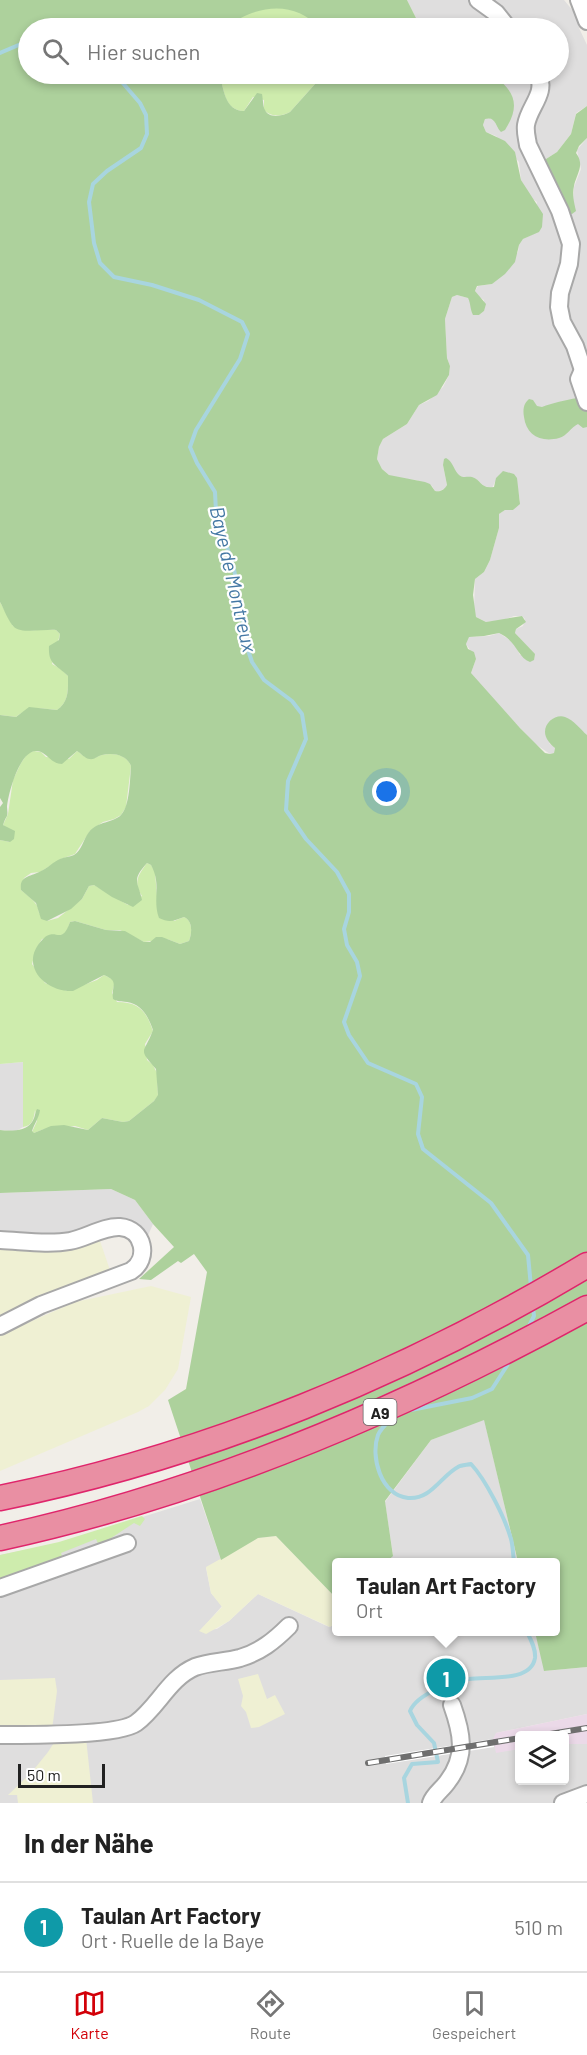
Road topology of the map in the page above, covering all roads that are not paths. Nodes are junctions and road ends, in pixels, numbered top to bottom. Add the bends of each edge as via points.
1 (478, 0) edge
2 (579, 0) edge
3 (499, 18) edge
4 (587, 21) edge
5 (540, 84) edge
6 (585, 369) edge
7 (587, 402) edge
8 (0, 1240) edge
9 (587, 1265) edge
10 (587, 1308) edge
11 (0, 1326) edge
12 (0, 1498) edge
13 (0, 1538) edge
14 (127, 1543) dead end
15 (0, 1588) edge
16 (289, 1626) dead end
17 (452, 1705) dead end
18 (0, 1735) edge
19 (587, 1794) edge
20 (430, 1803) edge
21 (563, 1803) edge

1 - 3 street
2 - 4 street
5 - 6 street via 526,134 571,244 559,307 562,322
6 - 7 street via 579,379
8 - 11 street via 61,1242 119,1227 135,1233 143,1249 140,1263 131,1271 42,1305
9 - 12 highway, A9 via 480,1325 295,1410 127,1468
10 - 13 highway, A9 via 397,1404 265,1459 164,1495
14 - 15 street
16 - 18 street via 268,1646 182,1674 129,1727
17 - 20 street via 462,1738 461,1754 450,1779
19 - 21 street

